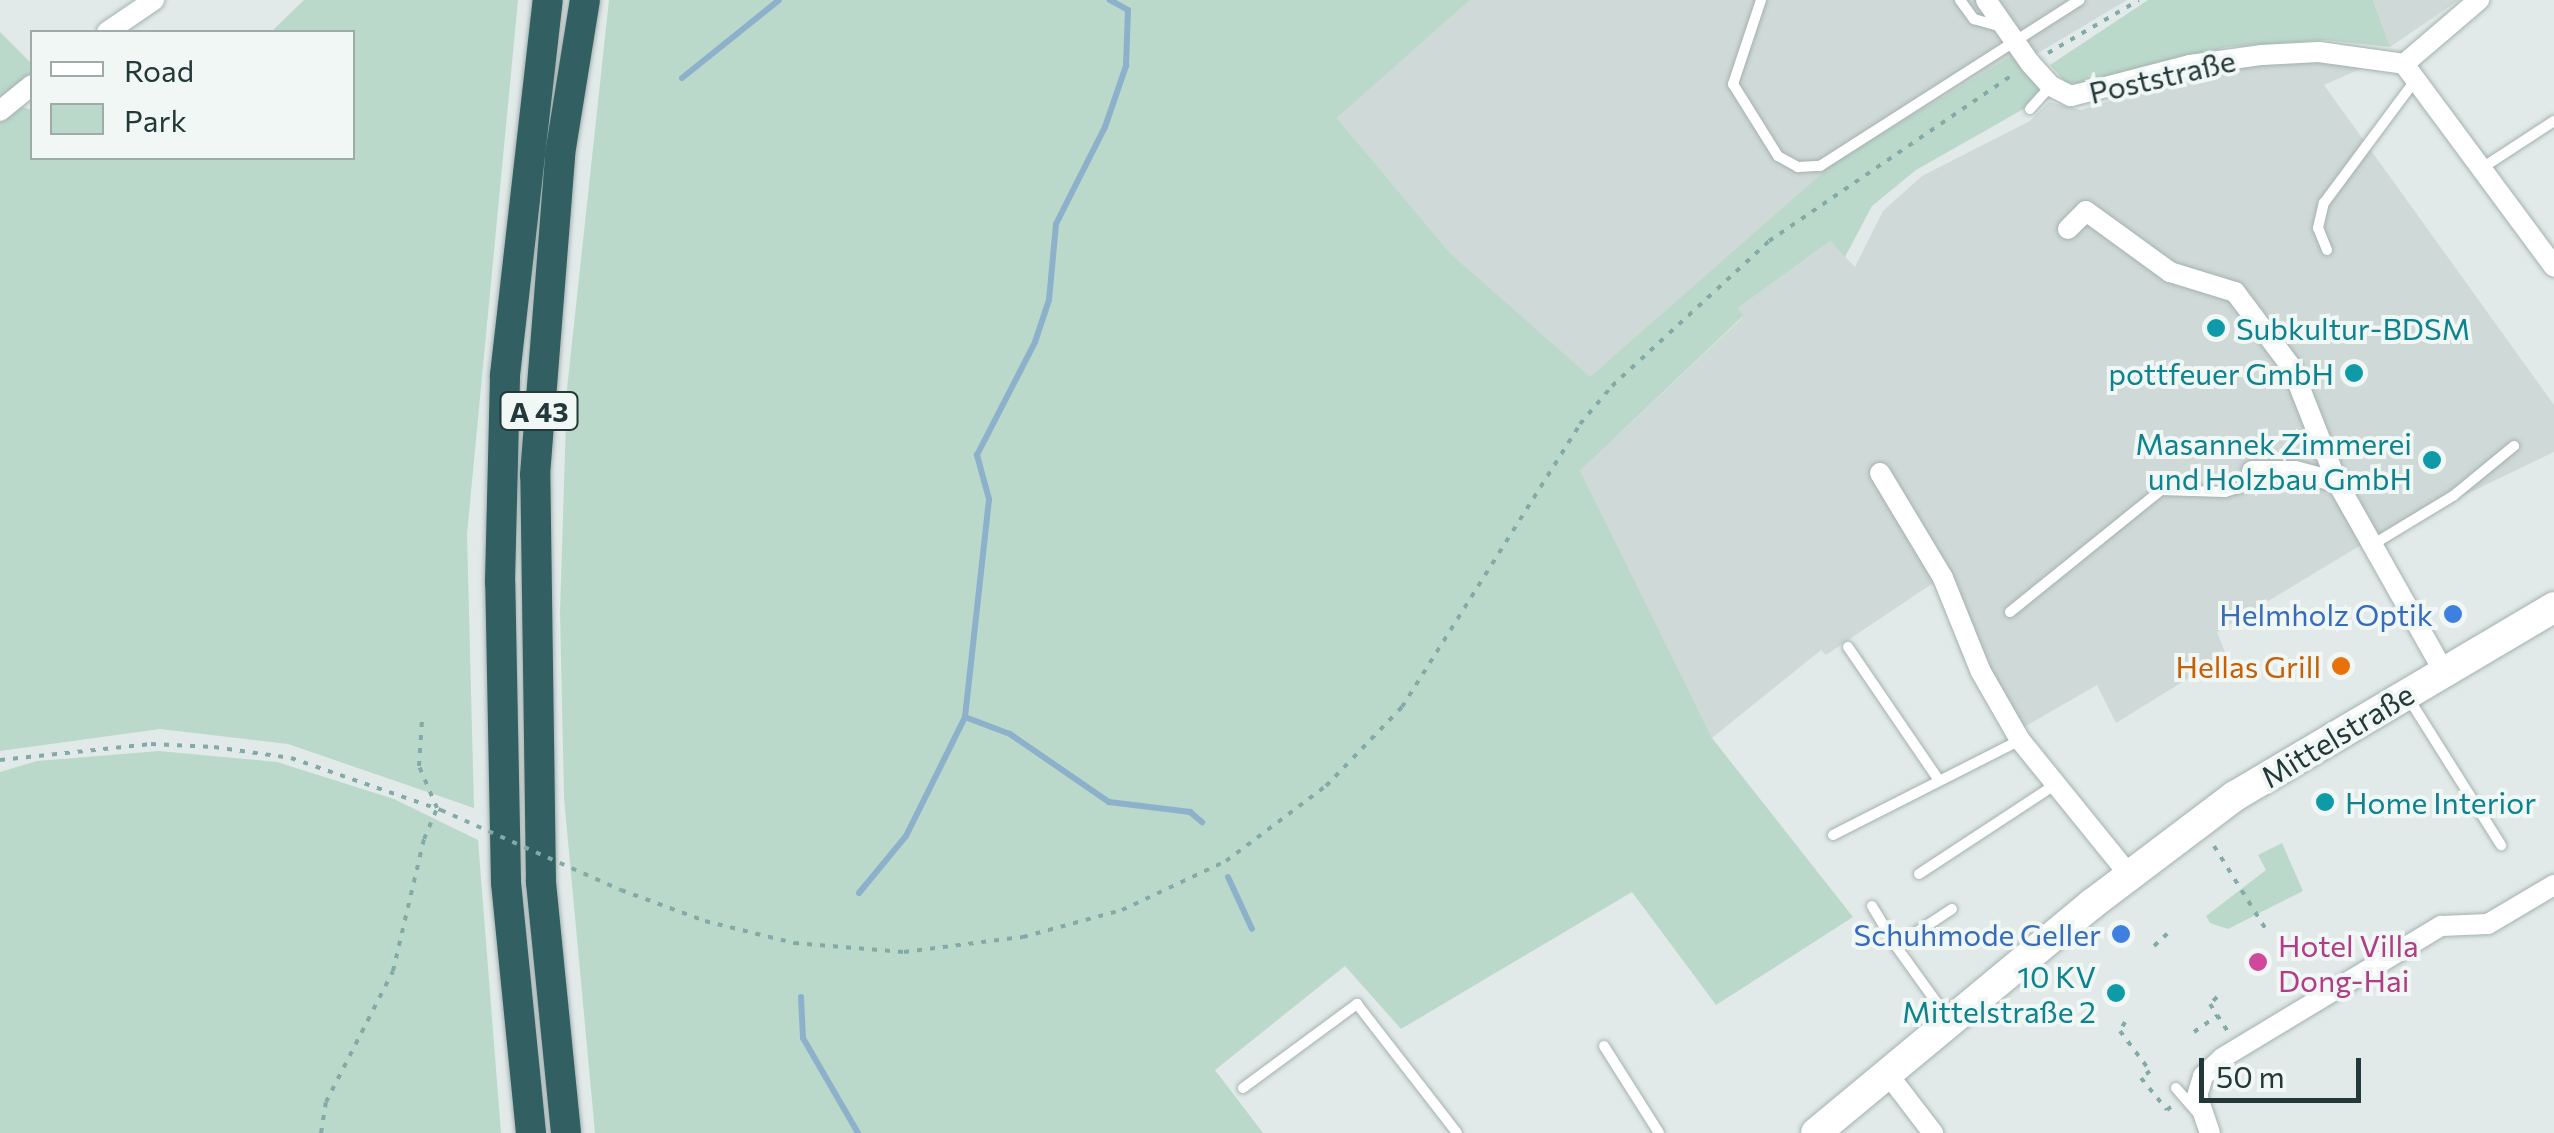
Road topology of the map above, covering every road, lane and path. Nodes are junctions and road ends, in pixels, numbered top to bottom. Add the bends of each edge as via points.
1 (154, 0) edge
2 (548, 0) edge
3 (585, 0) edge
4 (1762, 0) edge
5 (1960, 0) edge
6 (1986, 0) edge
7 (2080, 0) edge
8 (2138, 0) edge
9 (2478, 0) edge
10 (110, 30) edge
11 (2009, 34) junction
12 (2030, 63) junction
13 (2410, 71) junction
14 (2051, 86) junction
15 (30, 87) edge
16 (2030, 109) dead end
17 (0, 111) edge
18 (2554, 121) edge
19 (2482, 168) junction
20 (2068, 229) dead end
21 (2327, 250) dead end
22 (2554, 266) edge
23 (2514, 446) dead end
24 (2252, 471) joint
25 (1880, 472) dead end
26 (2337, 482) junction
27 (2371, 545) junction
28 (2554, 608) edge
29 (2010, 612) dead end
30 (1848, 648) dead end
31 (2444, 672) junction
32 (2406, 694) junction
33 (422, 719) dead end
34 (2020, 740) junction
35 (0, 760) edge
36 (1938, 779) junction
37 (2056, 784) junction
38 (439, 809) junction
39 (2190, 829) junction
40 (1833, 835) dead end
41 (2501, 845) dead end
42 (1918, 874) dead end
43 (2130, 876) junction
44 (2554, 885) edge
45 (1872, 906) dead end
46 (1952, 909) dead end
47 (2267, 931) dead end
48 (2170, 932) dead end
49 (1896, 946) junction
50 (2154, 946) dead end
51 (2217, 997) dead end
52 (2210, 1004) junction
53 (2198, 1008) dead end
54 (2218, 1016) junction
55 (1950, 1021) junction
56 (2126, 1022) dead end
57 (2228, 1030) dead end
58 (2194, 1032) dead end
59 (1604, 1046) dead end
60 (1887, 1074) junction
61 (1244, 1088) dead end
62 (2186, 1099) junction
63 (321, 1133) edge
64 (531, 1133) edge
65 (566, 1133) edge
66 (1456, 1133) edge
67 (1659, 1133) edge
68 (1816, 1133) edge
69 (1933, 1133) edge
70 (2210, 1133) edge

1 - 10 street
2 - 64 highway, A 43 via 505,376 500,582 506,882
3 - 65 highway, A 43 via 560,154 535,475 540,882
4 - 11 lane via 1737,57 1733,84 1778,156 1798,167 1820,166
5 - 11 lane via 1974,19
6 - 11 street, Poststraße
7 - 11 lane
8 - 12 path
9 - 13 street
11 - 12 street, Poststraße
12 - 14 street, Poststraße
12 - 38 path, bridge via 1769,241 1612,386 1580,424 1402,708 1326,786 1226,860 1122,910 1023,938 904,952 794,942 704,922
13 - 14 street, Poststraße via 2319,52 2190,65 2071,96
13 - 19 street
13 - 21 lane via 2324,203 2318,228
14 - 16 lane
15 - 17 street
18 - 19 lane
19 - 22 street
20 - 26 street via 2086,212 2170,272 2235,292 2292,368
23 - 27 lane via 2452,496
24 - 26 street via 2296,470
24 - 29 lane via 2241,487 2225,492 2161,490
25 - 34 street via 1943,578 1982,672
26 - 27 street
27 - 31 street
28 - 31 main road, Mittelstraße
30 - 36 lane
31 - 32 main road, Mittelstraße
32 - 39 main road, Mittelstraße
32 - 41 lane
33 - 38 path via 420,766
34 - 36 lane
34 - 37 street
35 - 38 path via 151,744 214,746 291,758
36 - 40 lane
37 - 42 lane
37 - 43 street
38 - 63 path via 424,839 393,971 326,1102
39 - 43 main road, Mittelstraße
39 - 47 path via 2213,845
43 - 55 main road, Mittelstraße
44 - 62 street via 2488,924 2441,926 2222,1058
45 - 49 lane
46 - 49 lane
48 - 50 path
49 - 55 lane
51 - 52 path
52 - 53 path
52 - 54 path
54 - 57 path
54 - 58 path
55 - 60 main road, Mittelstraße
56 - 62 path via 2120,1031 2150,1071 2141,1078 2167,1110
59 - 67 lane
60 - 68 main road, Mittelstraße
60 - 69 street
61 - 66 lane via 1357,1004
62 - 70 street

